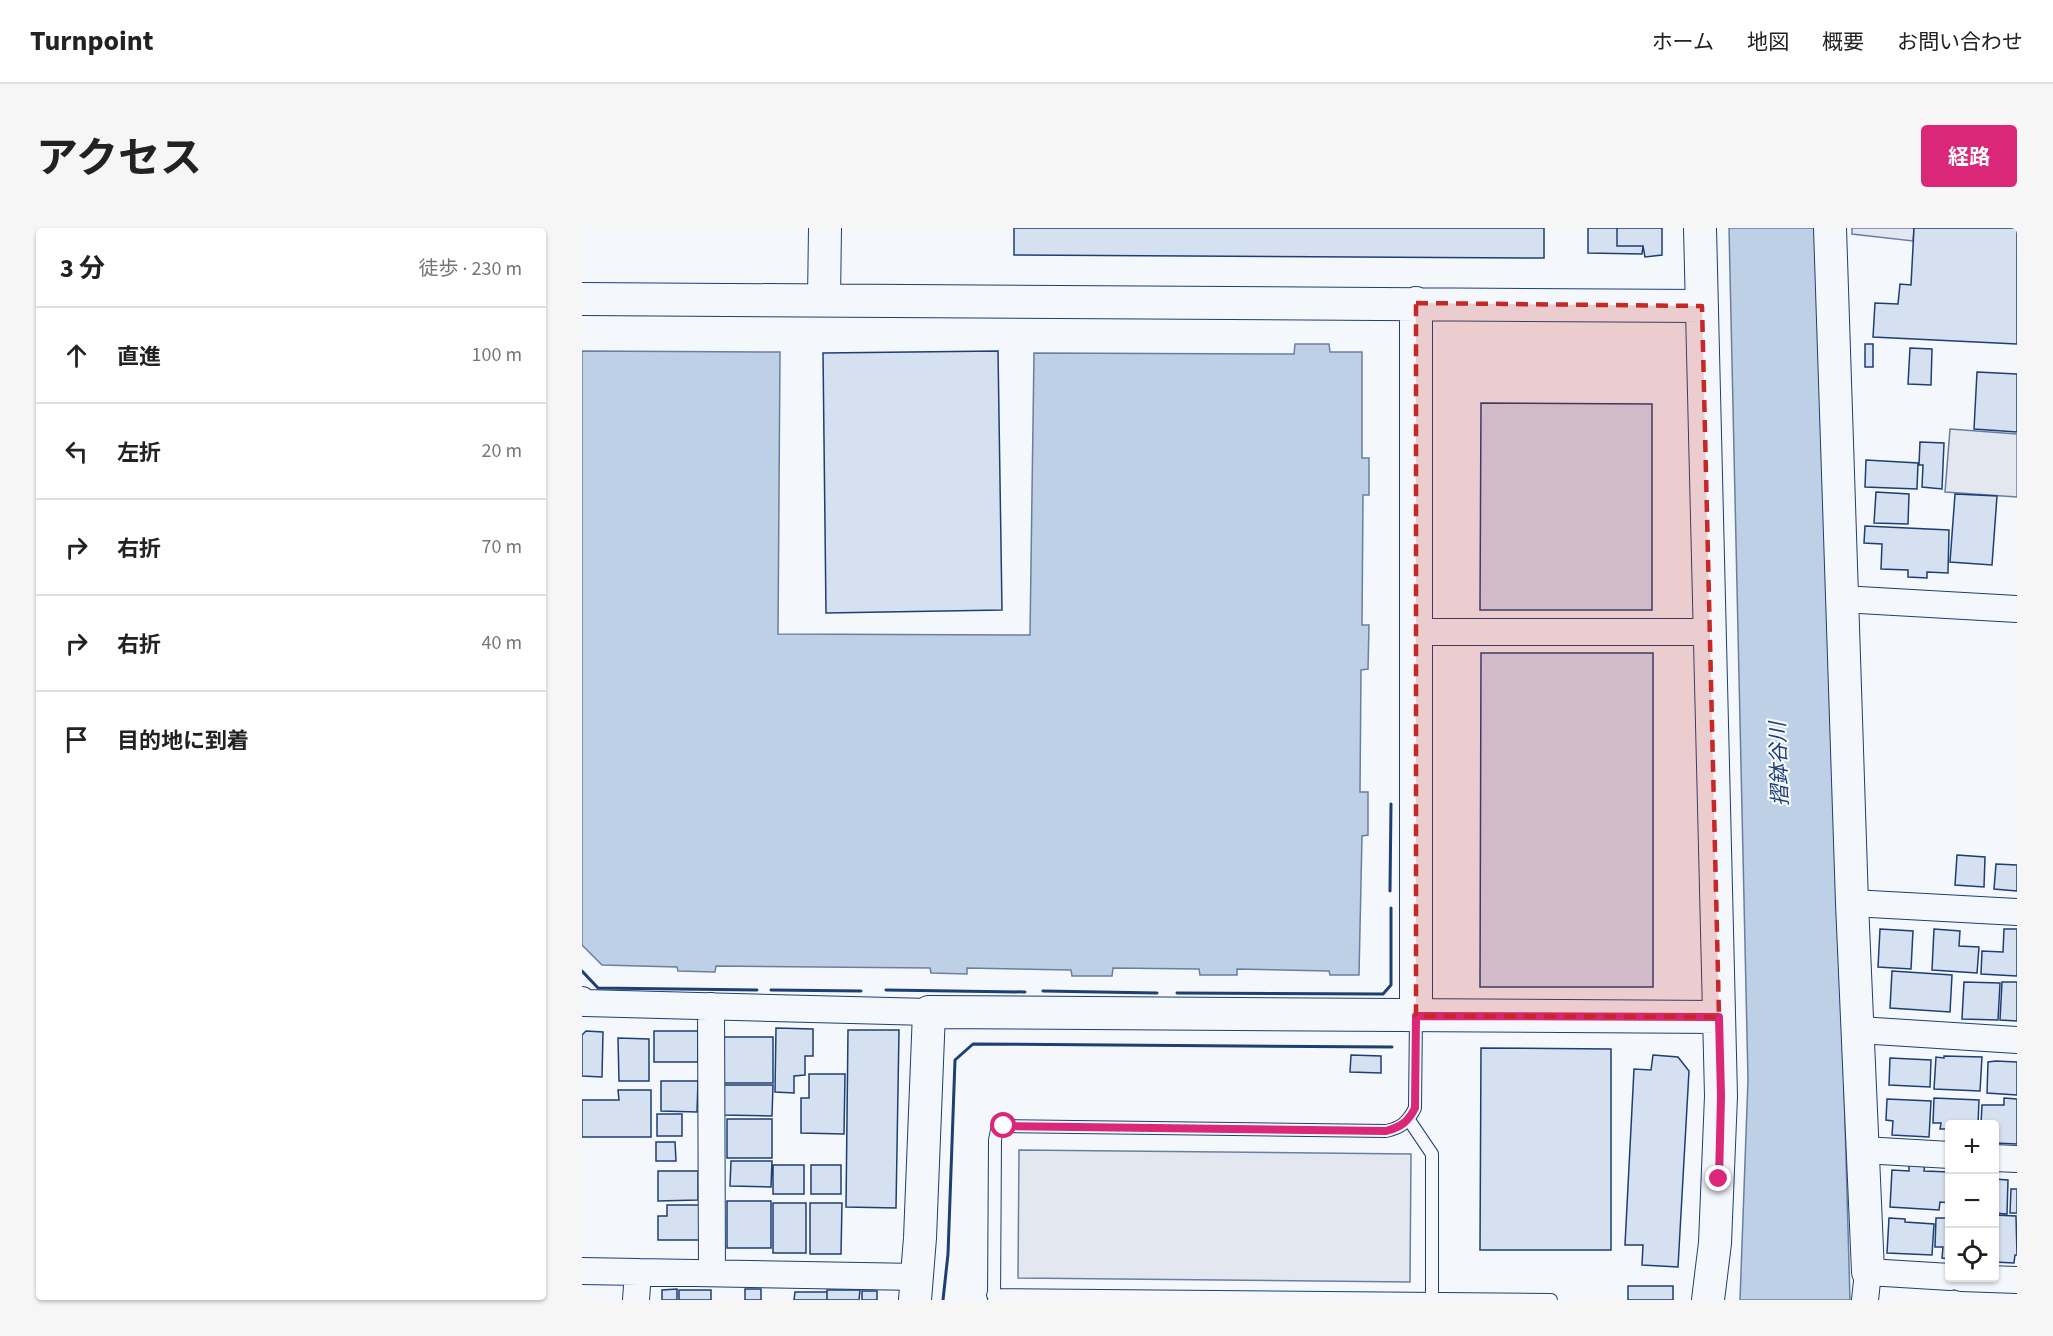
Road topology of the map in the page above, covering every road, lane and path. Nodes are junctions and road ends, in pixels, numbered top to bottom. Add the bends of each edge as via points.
1 (825, 228) edge
2 (1700, 228) edge
3 (1830, 228) edge
4 (582, 299) edge
5 (824, 300) junction
6 (1416, 303) junction
7 (1702, 306) junction
8 (1842, 599) junction
9 (2017, 609) edge
10 (1415, 632) junction
11 (1710, 632) junction
12 (1852, 903) junction
13 (2017, 912) edge
14 (582, 1000) edge
15 (711, 1006) junction
16 (929, 1012) junction
17 (1416, 1016) junction
18 (1719, 1017) junction
19 (1859, 1030) junction
20 (2017, 1040) edge
21 (1409, 1120) junction
22 (1863, 1150) junction
23 (1945, 1155) edge
24 (1999, 1158) edge
25 (2017, 1159) edge
26 (582, 1271) edge
27 (638, 1272) junction
28 (712, 1272) junction
29 (1945, 1278) edge
30 (1999, 1280) edge
31 (2017, 1281) edge
32 (1867, 1286) edge
33 (916, 1288) edge
34 (994, 1298) edge
35 (1432, 1299) edge
36 (636, 1300) edge
37 (1551, 1300) edge
38 (1708, 1300) edge

1 - 5 street
2 - 7 street
3 - 8 street
4 - 5 street
5 - 6 street
6 - 7 street
6 - 10 street
7 - 11 street
8 - 9 street
8 - 12 street
10 - 11 street
10 - 17 street
11 - 18 street
12 - 13 street
12 - 19 street
14 - 15 street
15 - 16 street
15 - 28 street
16 - 17 street
16 - 33 street
17 - 18 street
17 - 21 lane via 1415,1108
18 - 38 street via 1719,1179
19 - 20 street
19 - 22 street
21 - 34 lane via 1386,1131 1004,1126 997,1130 994,1140
21 - 35 lane via 1432,1154
22 - 23 street
22 - 32 street
24 - 25 street
26 - 27 street
27 - 28 street
27 - 36 street
28 - 33 street
29 - 32 street
30 - 31 street
34 - 35 lane
35 - 37 lane

